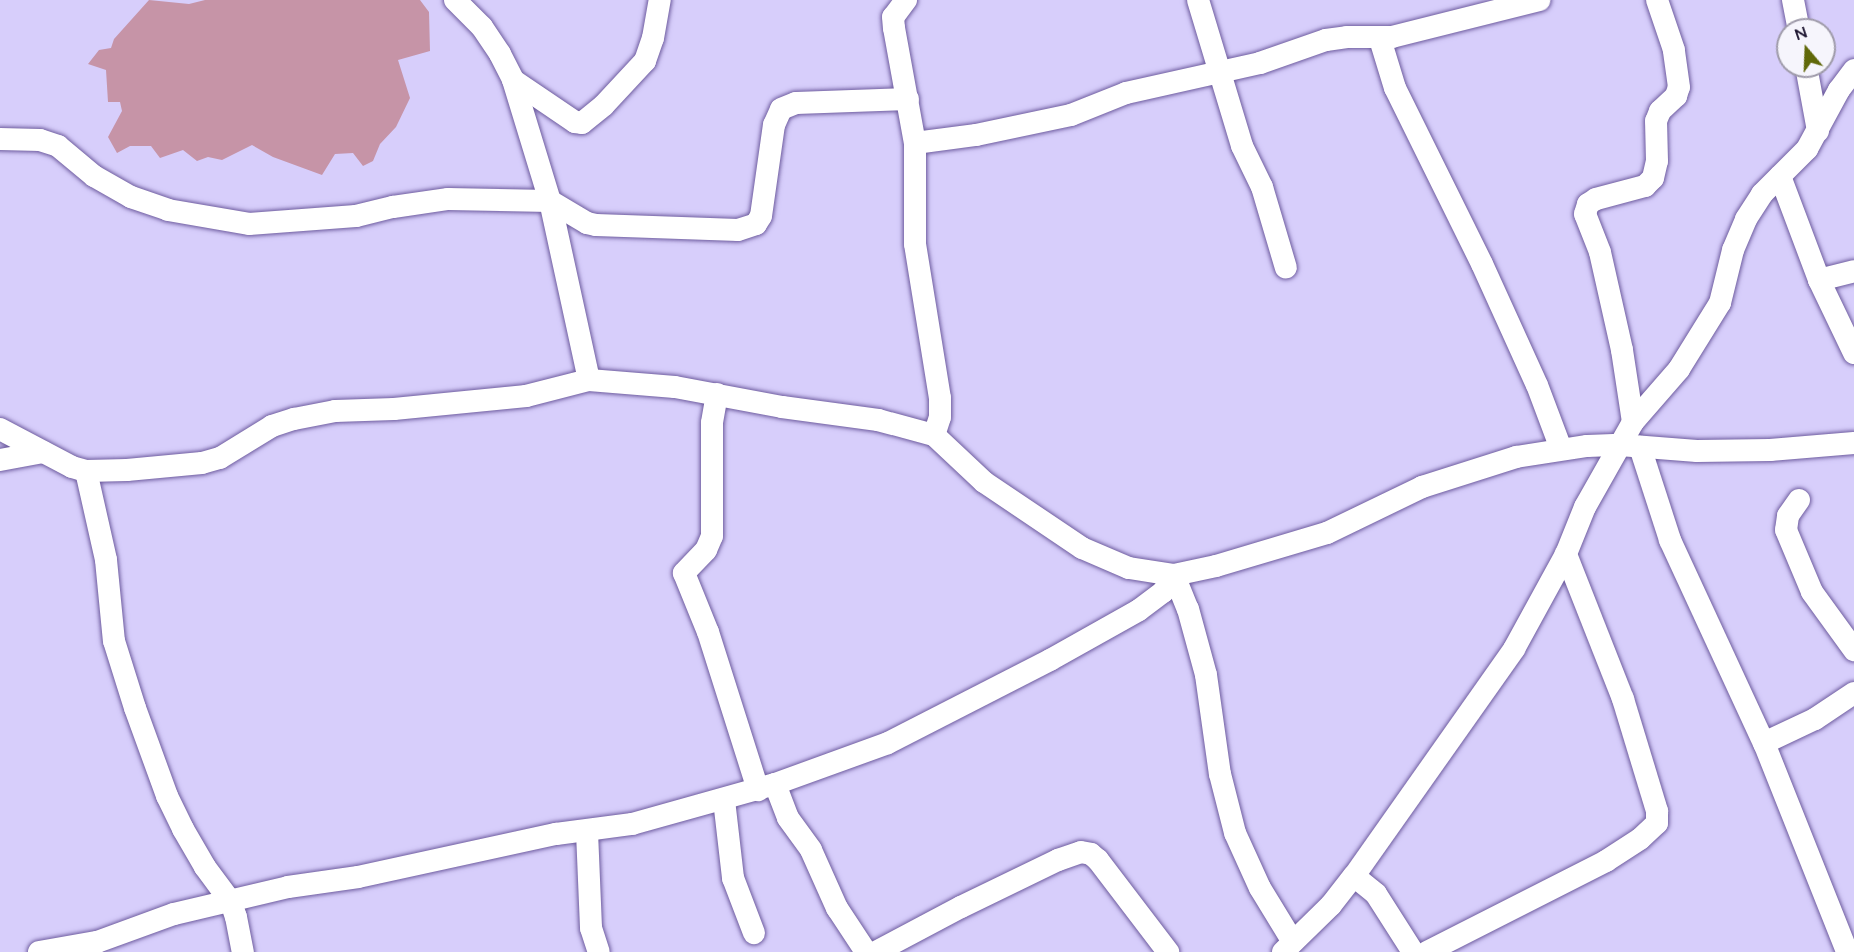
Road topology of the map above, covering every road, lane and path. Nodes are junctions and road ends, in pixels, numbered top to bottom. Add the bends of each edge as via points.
1 (455, 0) edge
2 (660, 0) edge
3 (1198, 0) edge
4 (1539, 0) edge
5 (1658, 0) edge
6 (1793, 0) edge
7 (895, 6) edge
8 (1797, 18) edge
9 (1380, 39) junction
10 (1854, 70) edge
11 (1221, 72) junction
12 (1808, 78) edge
13 (513, 80) junction
14 (908, 99) junction
15 (1818, 131) junction
16 (0, 139) edge
17 (915, 143) junction
18 (1780, 176) junction
19 (550, 201) junction
20 (1286, 268) dead end
21 (1854, 272) edge
22 (1819, 280) junction
23 (1854, 353) edge
24 (588, 380) junction
25 (717, 394) junction
26 (1633, 422) junction
27 (0, 429) edge
28 (934, 435) junction
29 (1854, 443) edge
30 (1630, 446) junction
31 (1561, 449) junction
32 (43, 452) junction
33 (0, 459) edge
34 (86, 471) junction
35 (1799, 500) dead end
36 (1566, 554) junction
37 (1174, 575) junction
38 (1854, 650) edge
39 (1854, 693) edge
40 (1764, 743) junction
41 (767, 787) junction
42 (724, 800) junction
43 (587, 832) junction
44 (1354, 876) junction
45 (231, 902) junction
46 (754, 933) dead end
47 (128, 942) edge
48 (1288, 947) edge
49 (39, 952) edge
50 (243, 952) edge
51 (599, 952) edge
52 (866, 952) edge
53 (876, 952) edge
54 (1168, 952) edge
55 (1413, 952) edge
56 (1427, 952) edge
57 (1846, 952) edge

1 - 13 street via 482,27
2 - 13 street via 645,61 582,123
3 - 11 street
4 - 9 street
5 - 26 street via 1674,50 1679,87 1656,121 1657,161 1653,178 1645,186 1596,199 1588,204 1585,214 1600,252
6 - 8 street
7 - 14 street
9 - 11 street via 1326,40
9 - 31 street via 1395,88 1482,264 1537,385
10 - 15 street
11 - 17 street via 1126,93 1071,115
11 - 20 street via 1242,146 1262,188
12 - 15 street
13 - 19 street
14 - 17 street
14 - 19 street via 796,103 781,109 774,125 761,216 748,228 597,225
15 - 18 street
16 - 19 street via 40,140 58,146 94,176 131,197 168,210 249,224 356,216 448,199
17 - 28 street via 915,244 940,398 940,417
18 - 22 street
18 - 26 street via 1746,219 1733,250 1720,303 1705,330 1679,369
19 - 24 street
21 - 22 street
22 - 23 street
24 - 25 street
24 - 34 street via 526,396 394,410 335,411 272,426 220,458 202,463
25 - 28 street via 878,420
25 - 41 street via 712,423 712,536 706,550 684,573
26 - 30 street
27 - 32 street
28 - 37 street via 984,482 1082,548 1129,568
29 - 30 street via 1696,451
30 - 31 street
30 - 36 street via 1585,507
30 - 40 street
31 - 37 street via 1516,457 1422,487 1327,533
32 - 33 street
32 - 34 street
34 - 45 street via 106,560 114,641 135,708 166,796 205,867
35 - 38 street via 1788,516 1786,530 1812,592
36 - 44 street via 1514,649
36 - 56 street via 1623,699 1657,811 1657,823 1606,861
37 - 41 street via 1163,592 1139,610 1050,660 888,743
37 - 48 street via 1206,675 1221,774 1235,833
39 - 40 street via 1815,719
40 - 57 street
41 - 42 street
41 - 52 street via 811,850 837,908
42 - 43 street
42 - 46 street via 733,878
43 - 45 street via 288,887
43 - 51 street via 591,928
44 - 48 street
44 - 55 street via 1376,894
45 - 47 street via 174,914
45 - 50 street
47 - 49 street via 97,942
53 - 54 street via 971,902 1081,852 1098,860

